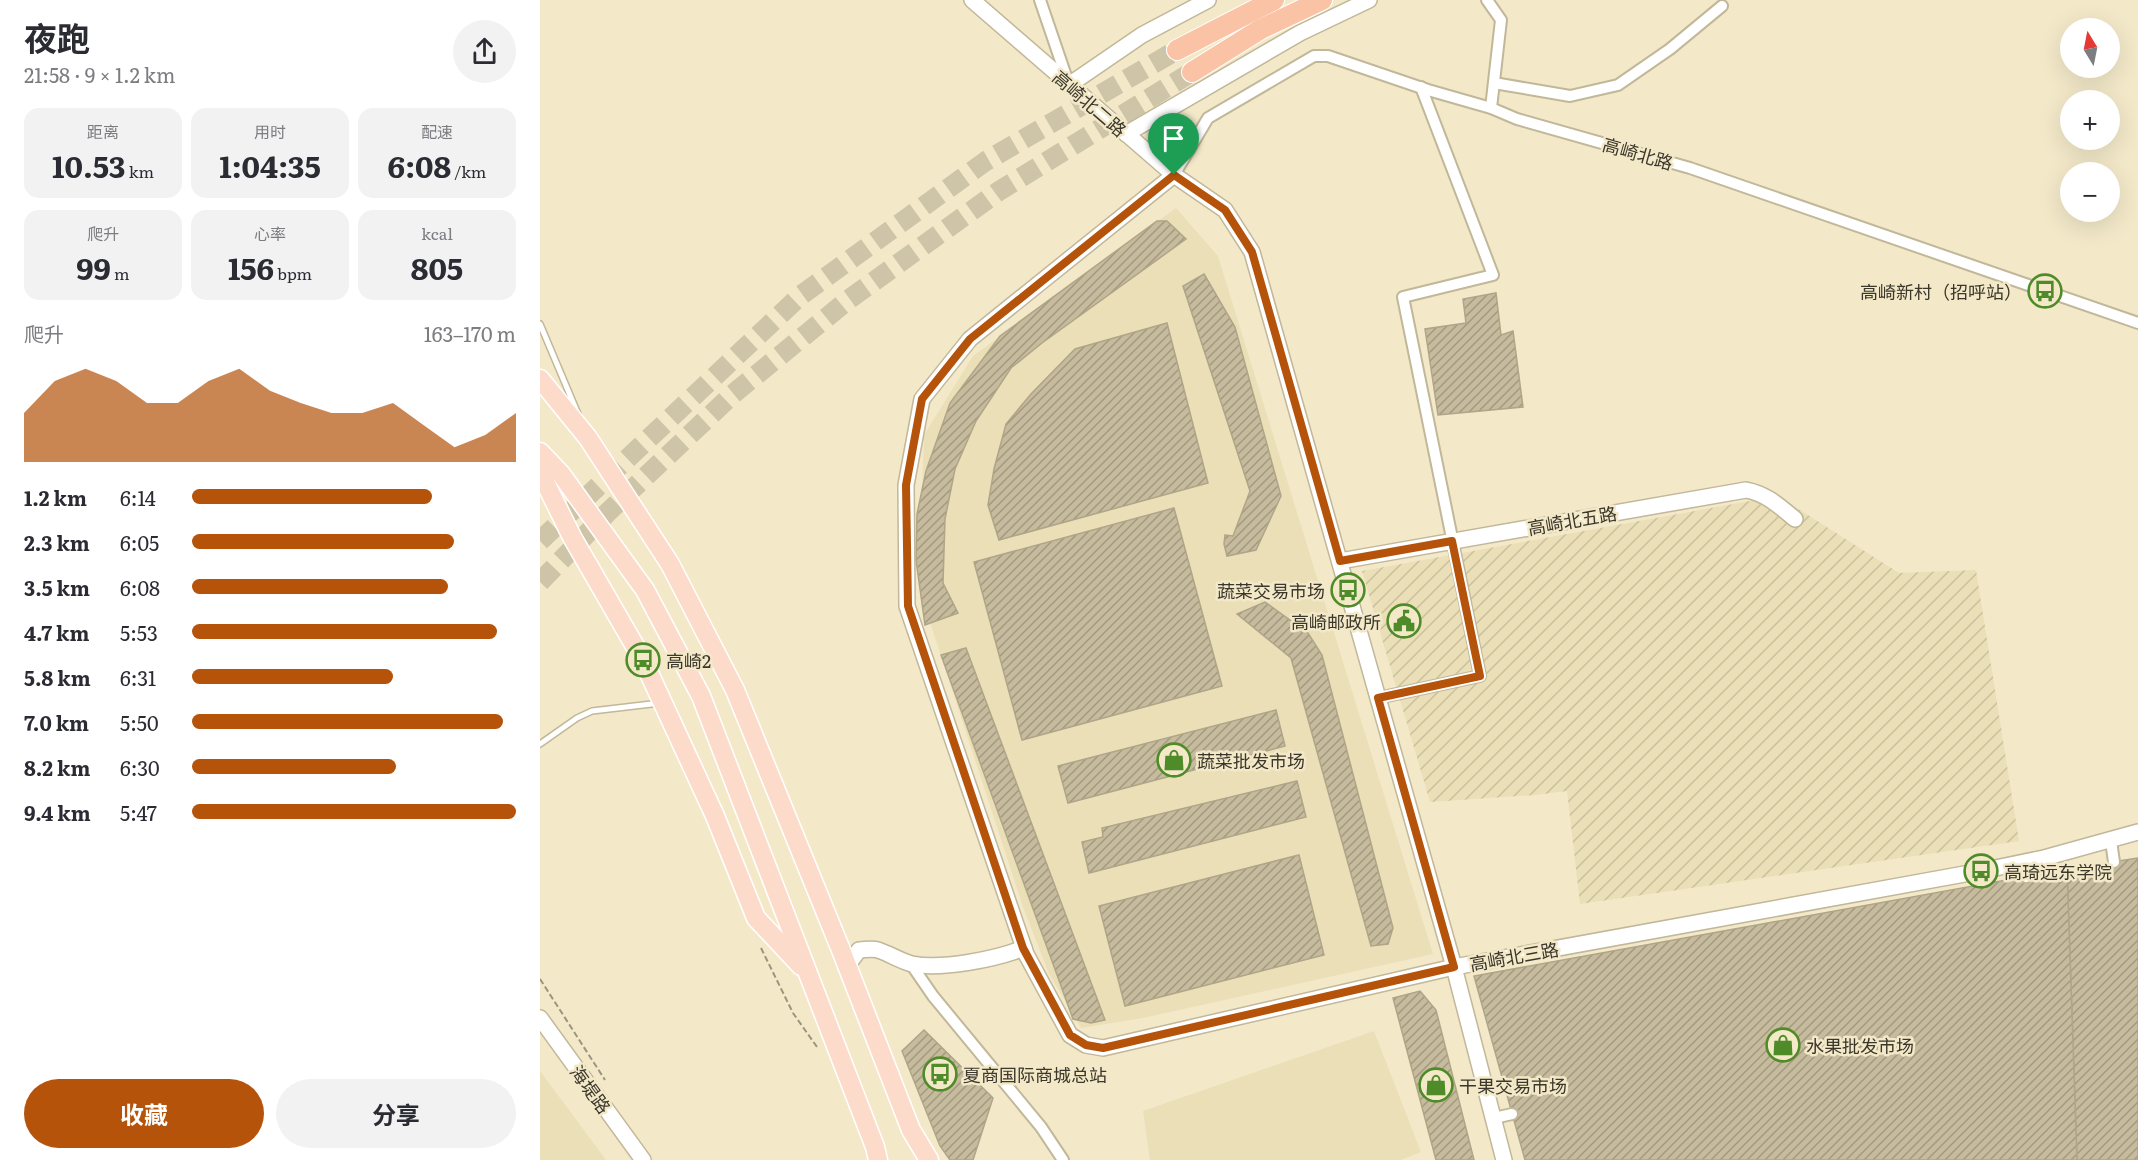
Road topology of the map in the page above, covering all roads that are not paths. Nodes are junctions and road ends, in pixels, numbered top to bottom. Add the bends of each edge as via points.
1 (972, 0) edge
2 (1040, 0) edge
3 (1208, 0) edge
4 (1274, 0) edge
5 (1322, 0) edge
6 (1369, 0) edge
7 (1487, 0) edge
8 (1722, 6) dead end
9 (1177, 50) tunnel mouth
10 (1192, 72) tunnel mouth
11 (1494, 83) junction
12 (1069, 85) junction
13 (1421, 87) junction
14 (1491, 108) junction
15 (1126, 134) junction
16 (1174, 175) junction
17 (2138, 323) edge
18 (540, 324) edge
19 (540, 379) edge
20 (588, 438) junction
21 (540, 452) edge
22 (540, 472) edge
23 (1795, 519) dead end
24 (1452, 541) junction
25 (1340, 561) junction
26 (1378, 698) junction
27 (663, 703) junction
28 (540, 744) edge
29 (2138, 832) edge
30 (2111, 841) junction
31 (2114, 862) dead end
32 (1023, 948) junction
33 (911, 964) junction
34 (848, 966) junction
35 (1454, 967) junction
36 (809, 974) junction
37 (540, 1018) edge
38 (540, 1030) edge
39 (1512, 1114) dead end
40 (1494, 1118) junction
41 (911, 1130) junction
42 (878, 1156) edge
43 (634, 1160) edge
44 (643, 1160) edge
45 (922, 1160) edge
46 (929, 1160) edge
47 (1064, 1160) edge
48 (1504, 1160) edge

1 - 12 street, 高崎北二路
2 - 12 street
3 - 12 street via 1142,35
4 - 9 highway
5 - 10 highway via 1261,29
6 - 15 street via 1300,33
7 - 11 street via 1500,20
8 - 11 street via 1670,50 1618,85 1570,96
11 - 14 street
12 - 15 street, 高崎北二路
13 - 14 street, 高崎北路
13 - 16 street, 高崎北路 via 1342,59 1314,56 1208,118
13 - 24 street via 1493,275 1403,297
14 - 17 street, 高崎北路 via 1517,119 1690,168
15 - 16 street, 高崎北二路
16 - 25 street, 高崎北二路 via 1225,210 1252,252
16 - 32 street, 高崎北三路 via 970,339 922,399 906,485 908,606
18 - 20 lane
19 - 20 main road
20 - 34 main road via 670,564 735,690
21 - 36 main road via 561,474 645,590 700,696
22 - 27 main road
23 - 24 street, 高崎北五路 via 1760,493 1746,490
24 - 25 street, 高崎北五路
24 - 26 street via 1480,676
25 - 26 street, 高崎北二路
26 - 35 street, 高崎北二路
27 - 28 lane via 592,711
27 - 36 main road via 756,918
29 - 30 street, 高崎北三路
30 - 31 street
30 - 35 street, 高崎北三路 via 2027,869
32 - 33 street via 1003,957 928,967
32 - 35 street, 高崎北三路 via 1070,1035 1086,1045 1103,1048
33 - 34 street via 876,949 859,950
33 - 47 street
34 - 41 main road
35 - 40 street, 高崎北二路
36 - 42 main road
37 - 44 street, 海堤路
38 - 43 street, 海堤路
39 - 40 street
40 - 48 street, 高崎北二路
41 - 45 lane
41 - 46 main road

